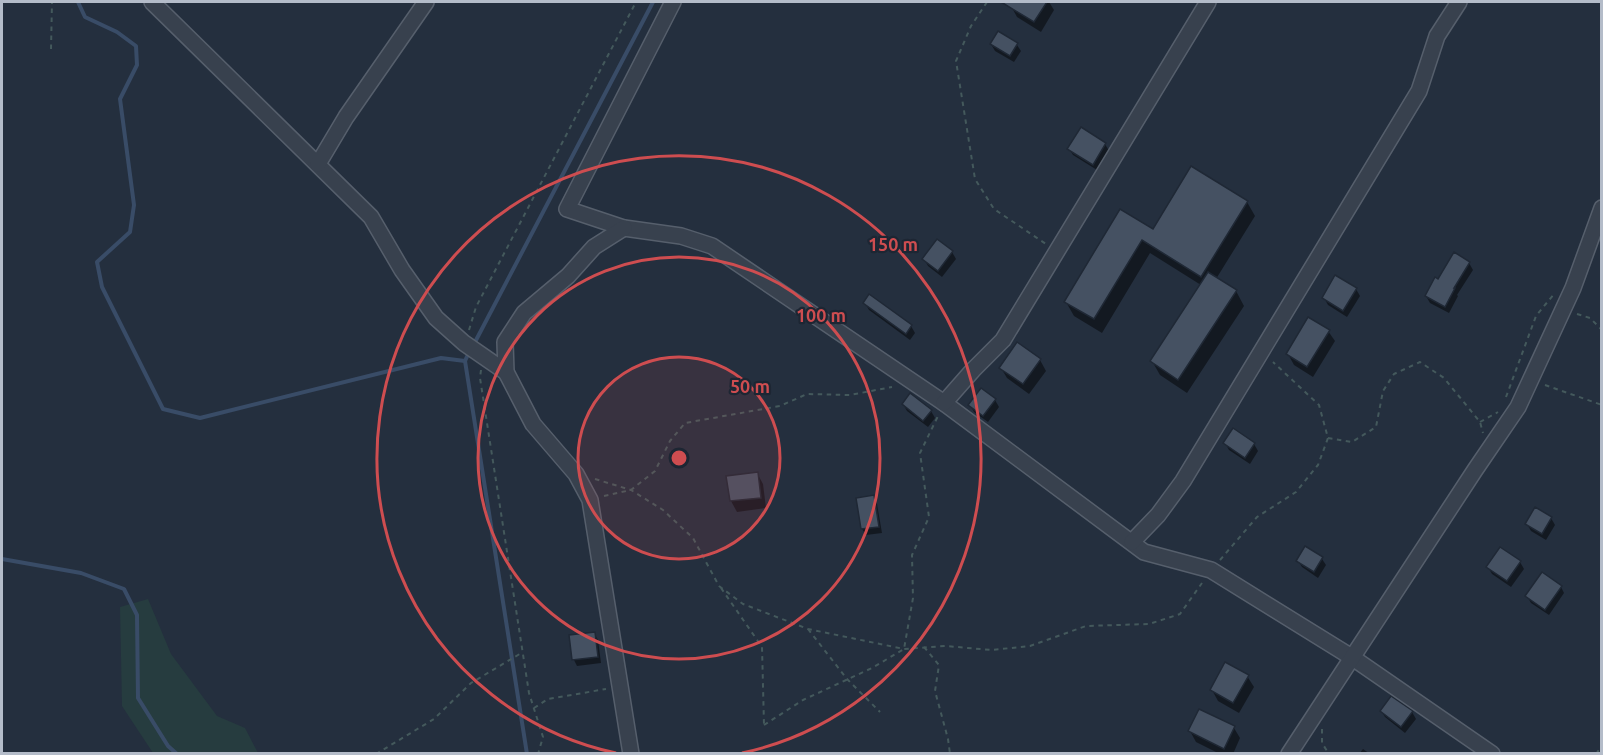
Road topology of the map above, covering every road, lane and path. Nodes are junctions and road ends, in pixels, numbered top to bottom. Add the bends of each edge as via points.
1 (52, 2) edge
2 (152, 2) edge
3 (426, 2) edge
4 (636, 2) edge
5 (673, 2) edge
6 (987, 2) edge
7 (1208, 2) edge
8 (1459, 2) edge
9 (51, 49) dead end
10 (318, 164) junction
11 (1602, 208) edge
12 (624, 228) junction
13 (1057, 251) junction
14 (1557, 290) dead end
15 (1563, 310) junction
16 (1602, 330) edge
17 (464, 343) junction
18 (1262, 351) junction
19 (482, 356) junction
20 (506, 372) junction
21 (1531, 380) junction
22 (914, 383) junction
23 (1505, 399) dead end
24 (944, 403) junction
25 (1602, 405) edge
26 (1501, 410) dead end
27 (1479, 422) junction
28 (1328, 438) junction
29 (1489, 449) junction
30 (576, 474) junction
31 (631, 490) junction
32 (590, 500) junction
33 (1132, 542) junction
34 (1211, 570) junction
35 (720, 586) junction
36 (808, 629) junction
37 (924, 648) junction
38 (904, 649) junction
39 (523, 652) junction
40 (1353, 658) junction
41 (847, 680) junction
42 (620, 687) junction
43 (534, 708) junction
44 (880, 712) dead end
45 (1602, 746) edge
46 (376, 753) edge
47 (538, 753) edge
48 (631, 753) edge
49 (950, 753) edge
50 (1289, 753) edge
51 (1492, 753) edge
52 (1596, 753) edge

1 - 9 path
2 - 10 street
3 - 10 street
4 - 17 path via 476,307
5 - 12 street via 567,209
6 - 13 path via 971,26 956,61 975,179 994,209
7 - 13 street
8 - 18 street via 1437,36 1419,91
10 - 17 street via 371,217 436,318
11 - 15 street
12 - 20 street via 594,247 568,276 524,313 505,342
12 - 22 street via 681,236 712,246
13 - 24 street via 1003,340
14 - 23 path via 1536,316
15 - 16 path via 1590,318
15 - 21 street
17 - 19 street
18 - 28 path via 1319,405
18 - 33 street via 1184,481
19 - 20 street
19 - 39 path via 480,378
20 - 30 street via 533,424
21 - 25 path
21 - 29 street
22 - 24 street
22 - 31 path via 850,394 807,394 780,406 685,423 670,441 655,471
24 - 33 street
24 - 38 path via 920,453 929,517 912,555 913,598
26 - 27 path
27 - 28 path via 1444,378 1420,362 1394,374 1383,391 1376,427 1352,442
27 - 29 path
28 - 34 path via 1318,465 1296,492 1257,517
29 - 40 street
30 - 31 path
30 - 32 street
31 - 32 path
31 - 35 path via 663,510 693,538
32 - 42 street
33 - 34 street via 1144,552
34 - 37 path via 1180,614 1149,624 1086,626 1030,646 992,650
34 - 40 street
35 - 36 path via 743,604
35 - 41 path via 762,647 764,725 803,700
36 - 38 path
36 - 41 path
37 - 38 path
37 - 49 path via 939,665 935,691
38 - 41 path
39 - 43 path
39 - 46 path via 471,683 434,719
40 - 50 street
40 - 51 street
41 - 44 path
42 - 43 path via 548,699
42 - 48 street
43 - 47 path via 543,737
45 - 52 path

